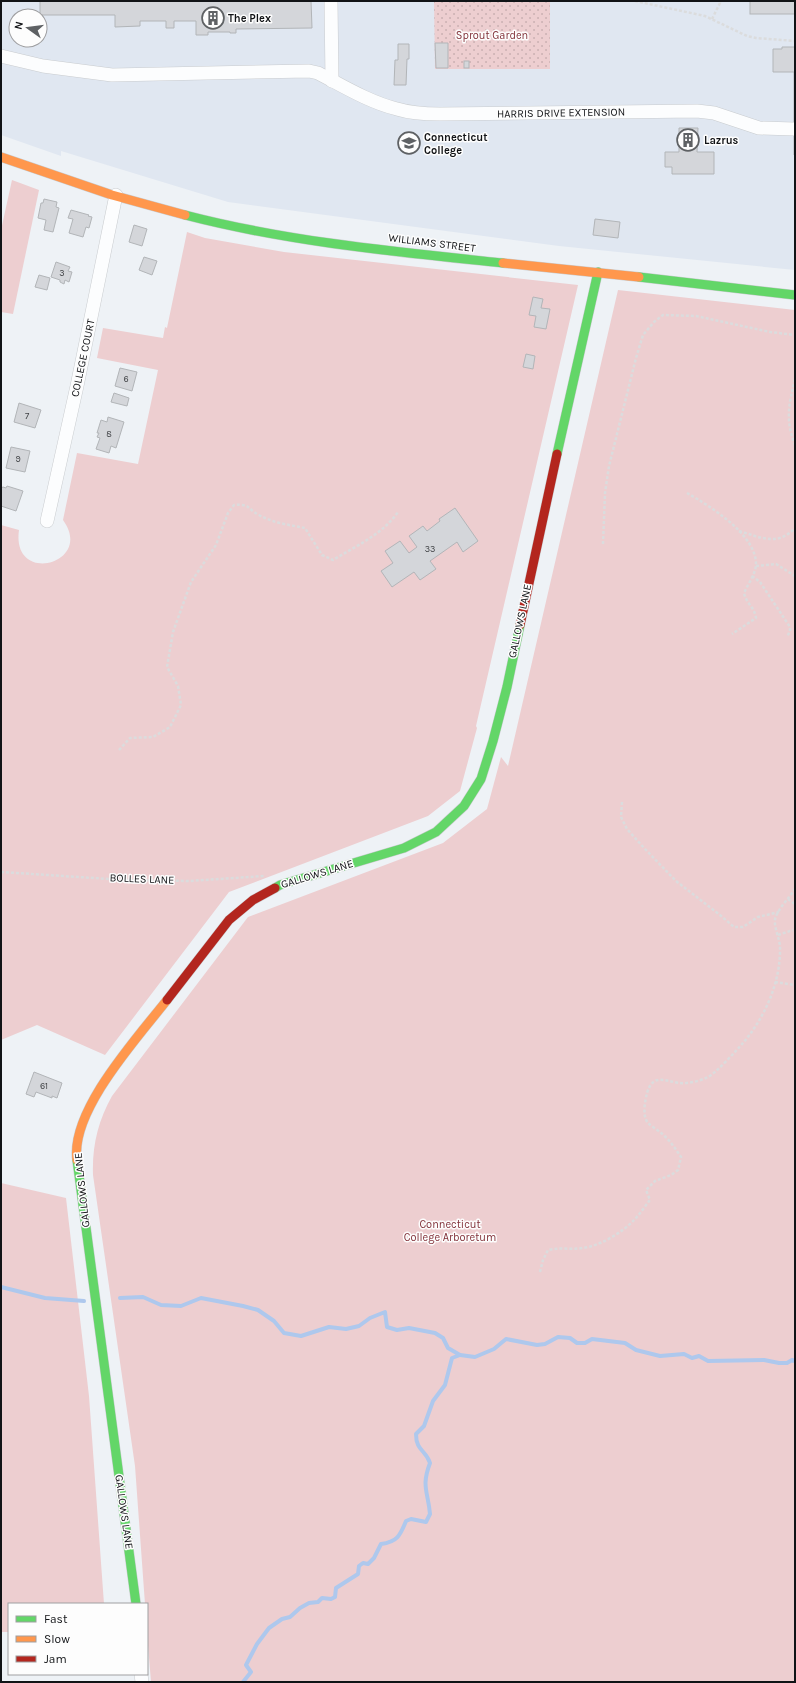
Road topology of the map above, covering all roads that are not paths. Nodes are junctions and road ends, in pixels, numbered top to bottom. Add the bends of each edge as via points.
1 (331, 1) edge
2 (1, 56) edge
3 (332, 81) junction
4 (794, 129) dead end
5 (1, 157) edge
6 (116, 195) junction
7 (598, 272) junction
8 (795, 294) edge
9 (47, 521) dead end
10 (136, 1603) edge

1 - 3 street
2 - 3 street, HARRIS DRIVE EXTENSION via 43,66 112,75 303,70 315,72
3 - 4 street, HARRIS DRIVE EXTENSION via 373,101 416,113 697,111 759,128
5 - 6 street, WILLIAMS STREET
6 - 7 street, WILLIAMS STREET via 225,224 302,238 403,252
6 - 9 street, COLLEGE COURT
7 - 8 street, WILLIAMS STREET
7 - 10 street, GALLOWS LANE via 539,531 507,687 481,779 464,806 436,832 404,848 280,885 253,900 229,920 105,1079 81,1129 76,1154

